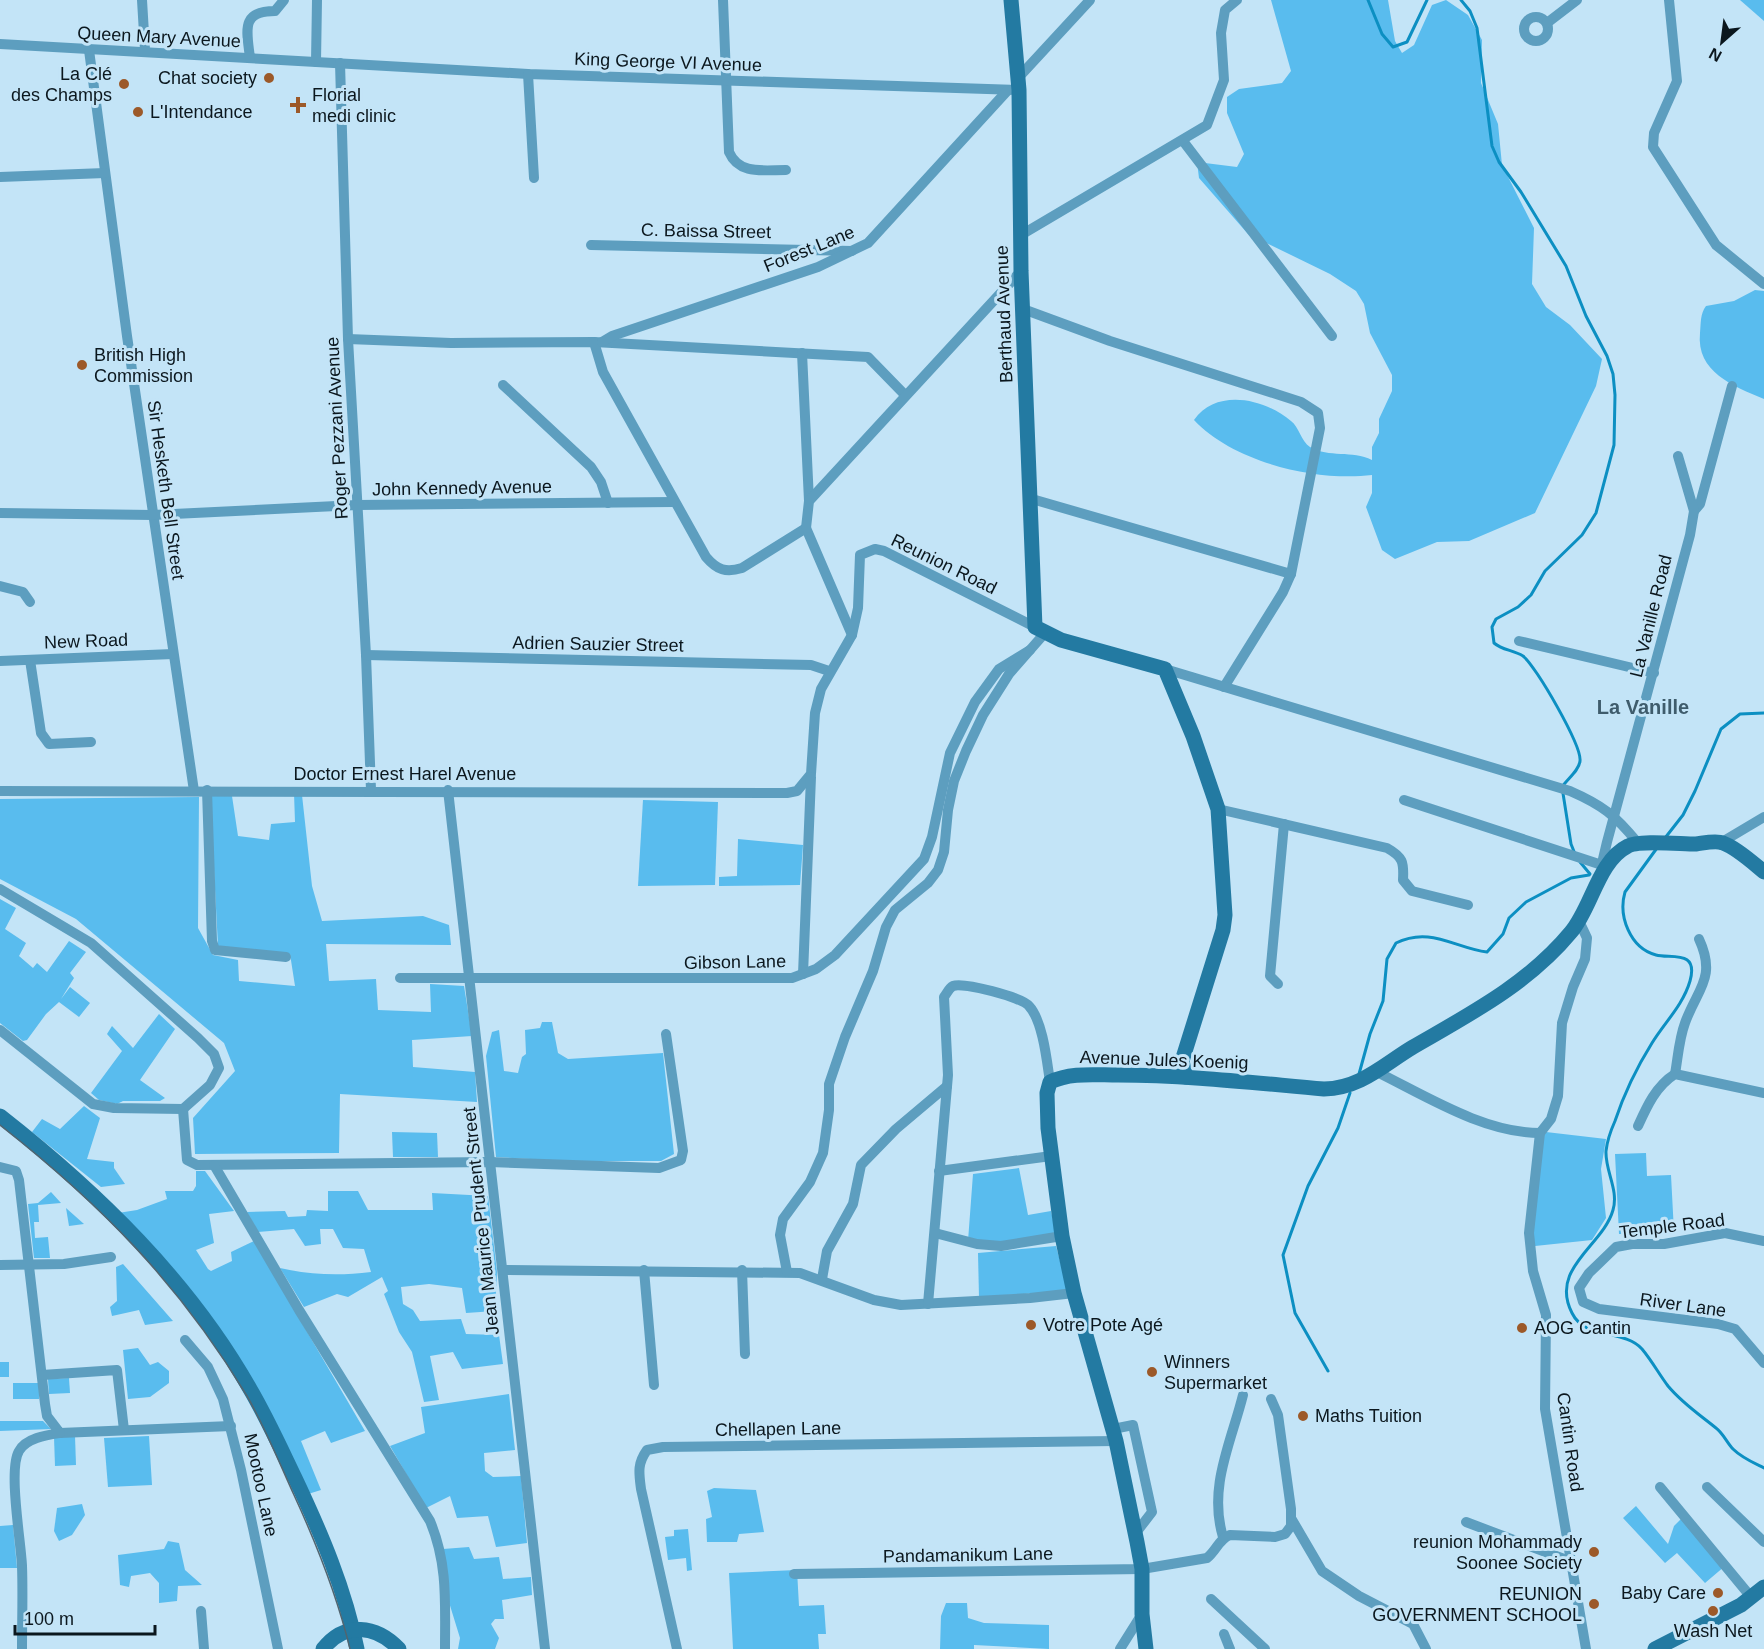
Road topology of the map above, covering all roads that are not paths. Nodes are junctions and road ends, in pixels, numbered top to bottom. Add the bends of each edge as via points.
1 (142, 0) edge
2 (284, 0) edge
3 (317, 0) edge
4 (723, 0) edge
5 (1011, 0) edge
6 (1090, 0) edge
7 (1237, 0) edge
8 (1577, 0) edge
9 (1670, 0) edge
10 (1547, 23) dead end
11 (0, 44) edge
12 (89, 50) junction
13 (145, 50) junction
14 (249, 58) junction
15 (316, 63) junction
16 (340, 63) junction
17 (528, 74) junction
18 (727, 80) junction
19 (1015, 86) junction
20 (1184, 141) junction
21 (786, 170) dead end
22 (105, 173) junction
23 (0, 177) edge
24 (534, 178) dead end
25 (1021, 235) junction
26 (591, 245) dead end
27 (855, 251) junction
28 (1021, 271) junction
29 (1764, 284) edge
30 (1023, 309) junction
31 (1332, 336) dead end
32 (348, 339) junction
33 (598, 343) junction
34 (802, 353) junction
35 (503, 384) dead end
36 (1732, 386) dead end
37 (905, 395) junction
38 (1678, 456) dead end
39 (1032, 499) junction
40 (809, 501) junction
41 (674, 502) junction
42 (608, 503) junction
43 (357, 505) junction
44 (1694, 511) junction
45 (0, 513) edge
46 (153, 515) junction
47 (806, 528) junction
48 (1291, 574) junction
49 (0, 586) edge
50 (30, 602) dead end
51 (1040, 631) junction
52 (852, 635) junction
53 (1519, 641) dead end
54 (1030, 650) junction
55 (174, 654) junction
56 (366, 655) junction
57 (30, 660) junction
58 (0, 661) edge
59 (1165, 669) junction
60 (829, 671) junction
61 (1654, 673) junction
62 (1224, 687) junction
63 (92, 742) dead end
64 (809, 778) junction
65 (207, 790) junction
66 (371, 790) junction
67 (448, 790) junction
68 (0, 791) edge
69 (194, 791) junction
70 (1404, 800) dead end
71 (1218, 809) junction
72 (1616, 816) junction
73 (1764, 817) edge
74 (1284, 824) junction
75 (1642, 842) junction
76 (1722, 842) junction
77 (1612, 861) junction
78 (1764, 872) edge
79 (0, 889) edge
80 (1468, 905) dead end
81 (1579, 921) junction
82 (1699, 939) dead end
83 (286, 957) dead end
84 (803, 974) junction
85 (400, 978) dead end
86 (471, 978) junction
87 (1278, 984) dead end
88 (0, 1030) edge
89 (666, 1034) dead end
90 (1178, 1071) junction
91 (1377, 1072) junction
92 (1675, 1074) junction
93 (1050, 1082) junction
94 (948, 1086) junction
95 (1764, 1093) edge
96 (183, 1109) junction
97 (0, 1116) edge
98 (1638, 1126) dead end
99 (1540, 1133) junction
100 (1051, 1156) junction
101 (490, 1162) junction
102 (214, 1165) junction
103 (0, 1167) edge
104 (939, 1171) junction
105 (935, 1233) junction
106 (1062, 1236) junction
107 (1764, 1241) edge
108 (111, 1257) dead end
109 (0, 1264) edge
110 (29, 1265) junction
111 (503, 1270) junction
112 (644, 1270) junction
113 (742, 1270) junction
114 (787, 1272) junction
115 (822, 1279) junction
116 (1074, 1293) junction
117 (1583, 1302) joint
118 (928, 1304) junction
119 (185, 1340) dead end
120 (745, 1354) dead end
121 (1764, 1363) edge
122 (42, 1375) junction
123 (654, 1385) dead end
124 (1243, 1395) dead end
125 (1271, 1399) dead end
126 (231, 1426) junction
127 (124, 1430) junction
128 (60, 1433) junction
129 (1114, 1435) junction
130 (1660, 1487) dead end
131 (1707, 1487) dead end
132 (1291, 1522) junction
133 (1466, 1522) dead end
134 (1135, 1534) junction
135 (1223, 1537) junction
136 (1764, 1542) edge
137 (1572, 1562) junction
138 (1142, 1569) junction
139 (794, 1574) dead end
140 (1764, 1587) edge
141 (1751, 1597) junction
142 (1211, 1599) dead end
143 (201, 1611) dead end
144 (1142, 1614) junction
145 (353, 1629) junction
146 (1224, 1634) dead end
147 (21, 1649) edge
148 (204, 1649) edge
149 (278, 1649) edge
150 (323, 1649) edge
151 (357, 1649) edge
152 (399, 1649) edge
153 (445, 1649) edge
154 (545, 1649) edge
155 (677, 1649) edge
156 (1120, 1649) edge
157 (1146, 1649) edge
158 (1230, 1649) edge
159 (1265, 1649) edge
160 (1426, 1649) edge
161 (1586, 1649) edge
162 (1655, 1649) edge

1 - 13 street
2 - 14 street via 276,11 261,11 250,18
3 - 15 street
4 - 18 street
5 - 19 street, Berthaud Avenue
6 - 19 street, Forest Lane
7 - 20 street via 1225,10 1221,33 1224,80 1208,125
8 - 10 street
9 - 29 street via 1677,81 1654,133 1653,147 1716,245
11 - 12 street, Queen Mary Avenue
12 - 13 street, Queen Mary Avenue
12 - 22 street, Sir Hesketh Bell Street
13 - 14 street, Queen Mary Avenue
14 - 15 street, Queen Mary Avenue
15 - 16 street, King George VI Avenue
16 - 17 street, King George VI Avenue
16 - 32 street, Roger Pezzani Avenue
17 - 18 street, King George VI Avenue
17 - 24 street
18 - 19 street, King George VI Avenue
18 - 21 street via 729,152 734,163 745,169
19 - 25 street, Berthaud Avenue
19 - 27 street, Forest Lane via 868,243
20 - 25 street
20 - 31 street
22 - 23 street
22 - 46 street, Sir Hesketh Bell Street
25 - 28 street, Berthaud Avenue
26 - 27 street, C. Baissa Street
27 - 33 street, Forest Lane
28 - 30 street, Berthaud Avenue
28 - 37 street
30 - 39 street, Berthaud Avenue
30 - 48 street via 1301,402 1318,413 1320,428
32 - 33 street
32 - 43 street, Roger Pezzani Avenue
33 - 34 street
33 - 41 street via 603,372
34 - 37 street via 868,357
34 - 40 street
35 - 42 street via 591,467
36 - 44 street, La Vanille Road via 1700,504
37 - 40 street
38 - 44 street, La Vanille Road
39 - 48 street
39 - 51 street, Berthaud Avenue
40 - 47 street
41 - 42 street, John Kennedy Avenue
41 - 47 street via 705,557 721,570 742,568
42 - 43 street, John Kennedy Avenue
43 - 46 street, John Kennedy Avenue
43 - 56 street, Roger Pezzani Avenue
44 - 61 street, La Vanille Road
45 - 46 street, John Kennedy Avenue
46 - 55 street, Sir Hesketh Bell Street
47 - 52 street
48 - 62 street
49 - 50 street via 23,592
51 - 52 street, Reunion Road via 902,559 874,549 860,555 858,608
51 - 54 street
51 - 59 street
52 - 60 street, Reunion Road
53 - 61 street
54 - 84 street, Gibson Lane via 999,669 975,702 950,753 924,859 835,955
54 - 114 street via 982,715 966,750 954,781 938,870 928,884 895,910 886,927 829,1084 823,1154 810,1182 783,1219 780,1235
55 - 57 street, New Road
55 - 69 street, Sir Hesketh Bell Street
56 - 60 street, Adrien Sauzier Street via 812,665
56 - 66 street, Roger Pezzani Avenue
57 - 58 street, New Road
57 - 63 street via 41,733 49,744
59 - 62 street
59 - 71 street
60 - 64 street, Reunion Road via 815,712
61 - 72 street, La Vanille Road
62 - 72 street via 1570,791
64 - 67 street, Doctor Ernest Harel Avenue via 797,791 787,793
64 - 84 street, Reunion Road
65 - 66 street, Doctor Ernest Harel Avenue
65 - 69 street, Doctor Ernest Harel Avenue
65 - 83 street via 215,950
66 - 67 street, Doctor Ernest Harel Avenue
67 - 86 street, Jean Maurice Prudent Street
68 - 69 street, Doctor Ernest Harel Avenue
70 - 77 street
71 - 74 street
71 - 90 street via 1223,930
72 - 75 street
72 - 77 street, La Vanille Road via 1603,859
73 - 76 street
74 - 80 street via 1387,848 1402,858 1403,880 1412,891
74 - 87 street via 1270,976
75 - 76 street
75 - 77 street
76 - 78 street
77 - 81 street, Avenue Jules Koenig
79 - 96 street via 91,943 152,994 214,1054 219,1068 210,1084
81 - 91 street, Avenue Jules Koenig via 1547,958 1513,987
81 - 99 street via 1587,938 1585,959 1562,1023 1558,1096 1551,1119
82 - 92 street via 1704,950 1706,982 1684,1024
84 - 86 street, Gibson Lane via 792,978 737,979
85 - 86 street, Gibson Lane
86 - 101 street, Jean Maurice Prudent Street
88 - 96 street via 93,1104
89 - 101 street via 683,1151 681,1160 659,1168
90 - 91 street, Avenue Jules Koenig via 1324,1089 1352,1084
90 - 93 street, Avenue Jules Koenig via 1165,1067 1141,1075 1076,1074
91 - 99 street via 1483,1121 1517,1133
92 - 95 street
92 - 98 street via 1664,1082
93 - 94 street via 1030,1006 1022,1000 964,985 954,986 944,997
93 - 100 street via 1047,1105
94 - 104 street
94 - 115 street via 896,1129 861,1165 853,1204 827,1251
96 - 102 street via 187,1160 190,1164
97 - 145 street via 60,1164 121,1221 211,1330 250,1388 296,1481 332,1564
99 - 137 street, Cantin Road via 1528,1233 1533,1271 1546,1316 1545,1409
100 - 104 street
100 - 106 street
101 - 102 street
101 - 111 street, Jean Maurice Prudent Street
102 - 153 street via 429,1521 440,1547
103 - 110 street via 16,1172 19,1180
104 - 105 street
105 - 106 street via 1001,1246
105 - 118 street
106 - 116 street
107 - 117 street, Temple Road via 1725,1233 1664,1244 1616,1247 1579,1288
108 - 110 street
109 - 110 street
110 - 122 street
111 - 112 street
111 - 154 street, Jean Maurice Prudent Street
112 - 113 street
112 - 123 street
113 - 114 street
113 - 120 street
114 - 115 street
115 - 118 street via 874,1300
116 - 118 street
116 - 129 street
117 - 121 street, River Lane via 1599,1309 1735,1329
119 - 126 street, Mootoo Lane via 217,1383
122 - 127 street via 117,1370
122 - 128 street via 47,1416
124 - 135 street via 1222,1463 1218,1491 1217,1518
125 - 132 street via 1278,1415
126 - 127 street
126 - 149 street, Mootoo Lane
127 - 128 street
128 - 147 street via 26,1443 16,1458 22,1565
129 - 134 street
129 - 134 street via 1133,1425 1152,1512
129 - 155 street, Chellapen Lane via 647,1450 638,1468 641,1489
130 - 141 street
131 - 136 street
132 - 135 street via 1285,1534 1275,1537
132 - 160 street via 1329,1584 1396,1622 1413,1624
133 - 137 street
134 - 138 street
135 - 138 street, Pandamanikum Lane via 1207,1558
137 - 161 street, Cantin Road
138 - 139 street, Pandamanikum Lane
138 - 144 street
140 - 141 street
141 - 162 street
142 - 159 street
143 - 148 street
144 - 156 street
144 - 157 street
145 - 150 street via 331,1640
145 - 151 street
145 - 152 street via 377,1632
146 - 158 street

